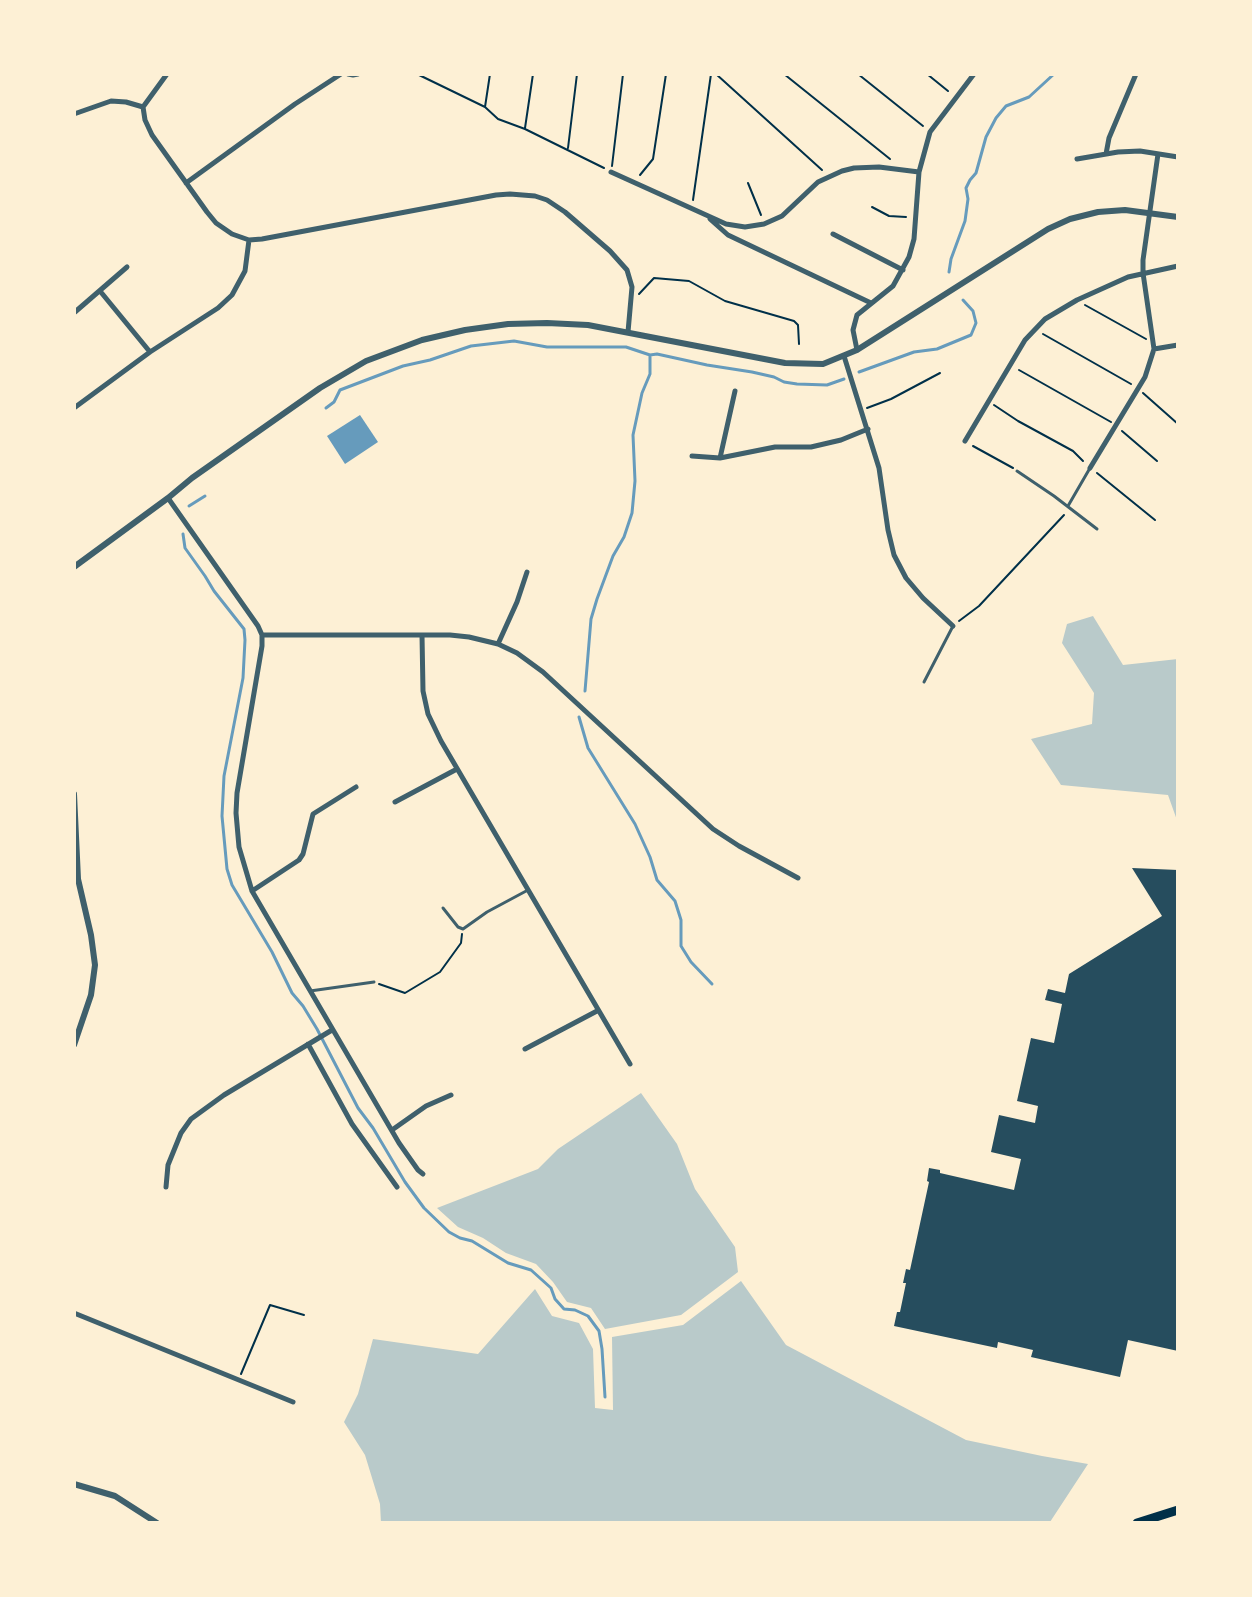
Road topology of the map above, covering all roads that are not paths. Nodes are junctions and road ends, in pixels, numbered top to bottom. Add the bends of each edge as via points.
1 (167, 74) edge
2 (341, 74) edge
3 (348, 74) edge
4 (358, 74) edge
5 (974, 74) edge
6 (1136, 74) edge
7 (143, 107) junction
8 (74, 114) edge
9 (1106, 154) junction
10 (1158, 154) junction
11 (1178, 157) edge
12 (1077, 159) dead end
13 (611, 172) road end
14 (919, 172) junction
15 (186, 183) junction
16 (1150, 213) junction
17 (707, 216) junction
18 (1178, 217) edge
19 (833, 234) dead end
20 (249, 240) junction
21 (1178, 266) edge
22 (127, 267) dead end
23 (903, 270) junction
24 (1143, 273) junction
25 (100, 291) junction
26 (871, 303) junction
27 (75, 312) edge
28 (628, 332) junction
29 (1178, 345) edge
30 (1154, 346) junction
31 (857, 350) junction
32 (150, 352) junction
33 (844, 356) junction
34 (735, 391) dead end
35 (74, 408) edge
36 (868, 429) junction
37 (965, 441) road end
38 (692, 456) dead end
39 (720, 458) junction
40 (1090, 468) joint
41 (1017, 471) road end
42 (168, 498) junction
43 (1068, 506) junction
44 (1097, 529) dead end
45 (74, 567) edge
46 (527, 572) dead end
47 (953, 626) joint
48 (262, 635) junction
49 (422, 635) junction
50 (498, 644) junction
51 (924, 682) dead end
52 (457, 769) junction
53 (356, 787) dead end
54 (74, 794) edge
55 (395, 802) dead end
56 (798, 878) dead end
57 (528, 890) junction
58 (252, 891) junction
59 (443, 908) dead end
60 (374, 982) road end
61 (310, 991) junction
62 (597, 1011) junction
63 (331, 1031) junction
64 (311, 1043) junction
65 (74, 1045) edge
66 (525, 1049) dead end
67 (630, 1064) dead end
68 (451, 1095) dead end
69 (392, 1130) junction
70 (423, 1174) dead end
71 (166, 1187) dead end
72 (397, 1187) dead end
73 (74, 1313) edge
74 (293, 1402) dead end
75 (74, 1484) edge
76 (1178, 1510) edge
77 (157, 1523) edge
78 (1137, 1523) edge

1 - 7 street
2 - 15 street
3 - 4 street
5 - 14 street via 930,132
6 - 9 street
7 - 8 street via 111,101
7 - 15 street via 152,135
9 - 10 street
9 - 12 street
10 - 11 street
10 - 16 street
13 - 17 street
14 - 17 street via 854,168 829,176 765,224 734,226
14 - 23 street via 914,239
15 - 20 street via 216,223
16 - 18 street
16 - 24 street
16 - 31 street via 1098,212 1048,229
17 - 26 street via 728,235
19 - 23 street
20 - 28 street via 496,195 535,196 565,212 621,262 631,278
20 - 32 street via 245,271 232,295
21 - 24 street
22 - 25 street
23 - 26 street
24 - 30 street
24 - 37 street via 1045,319 1025,340
25 - 27 street
25 - 32 street
26 - 31 street via 854,325
28 - 33 street via 785,363 823,364
28 - 42 street via 588,325 508,324 422,340 366,361 320,388
29 - 30 street
30 - 40 street via 1139,389
31 - 33 street
32 - 35 street
33 - 36 street
34 - 39 street
36 - 39 street via 825,445 775,447
36 - 47 street via 894,555 906,578
38 - 39 street
40 - 43 lane
41 - 43 lane
42 - 45 street
42 - 48 street
43 - 44 lane
46 - 50 street
47 - 51 lane
48 - 49 street
48 - 58 street via 236,813
49 - 50 street
49 - 52 street via 428,714
50 - 56 street via 543,672 713,829
52 - 55 street
52 - 57 street
53 - 58 street via 313,814 299,860
54 - 65 street via 78,879 95,965
57 - 59 lane via 463,929
57 - 62 street
58 - 61 street
60 - 61 lane
61 - 63 street
62 - 66 street
62 - 67 street
63 - 64 street
63 - 69 street
64 - 71 street via 191,1119 168,1165
64 - 72 street via 352,1124
68 - 69 street
69 - 70 street
73 - 74 street
75 - 77 street via 115,1496
76 - 78 highway

